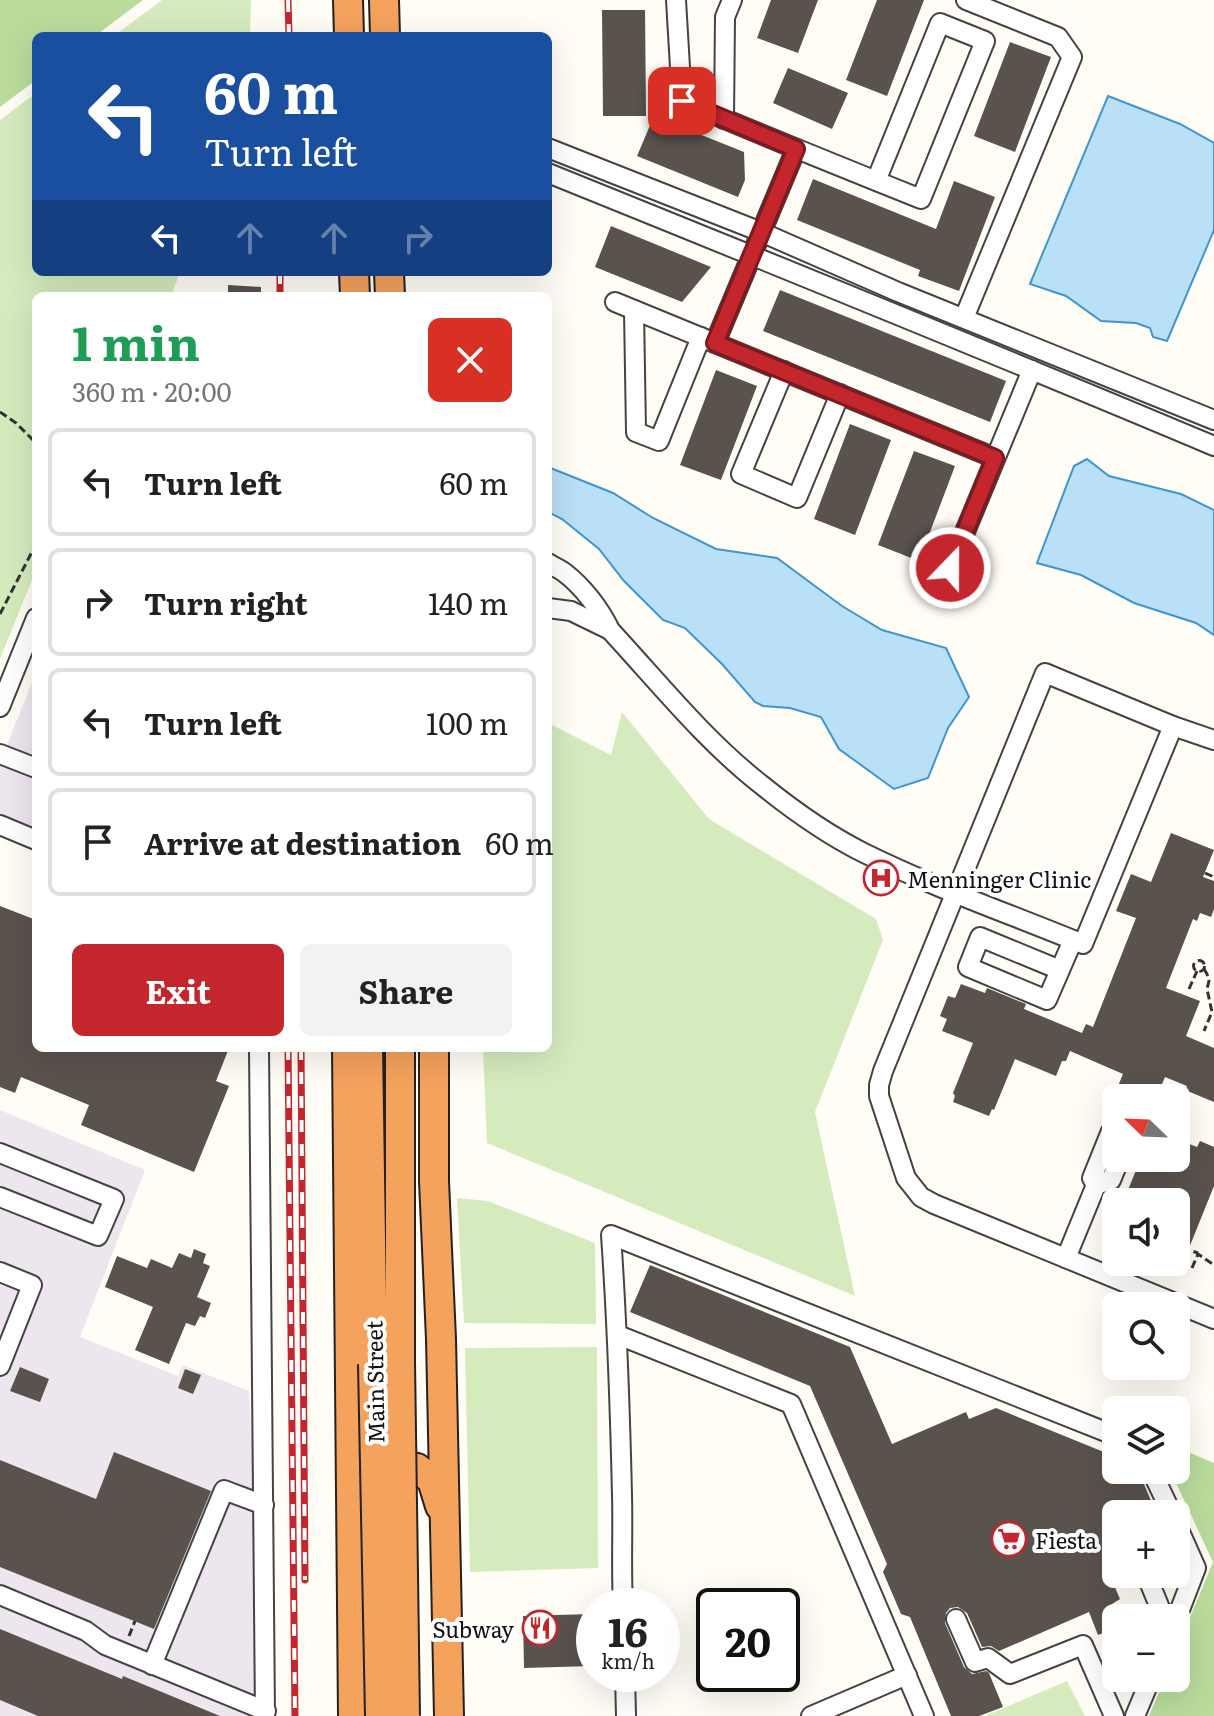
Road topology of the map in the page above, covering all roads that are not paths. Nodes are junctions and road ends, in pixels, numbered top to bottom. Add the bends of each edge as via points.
1 (348, 0) edge
2 (384, 0) edge
3 (676, 0) edge
4 (732, 0) edge
5 (966, 0) edge
6 (349, 32) edge
7 (385, 32) edge
8 (724, 119) junction
9 (796, 149) junction
10 (552, 150) edge
11 (552, 175) edge
12 (876, 181) junction
13 (761, 232) junction
14 (751, 255) junction
15 (615, 302) dead end
16 (634, 310) junction
17 (964, 318) junction
18 (708, 340) junction
19 (1032, 370) junction
20 (784, 371) junction
21 (840, 394) junction
22 (1214, 420) edge
23 (1214, 446) edge
24 (995, 458) junction
25 (552, 567) edge
26 (950, 568) dead end
27 (552, 600) edge
28 (552, 609) edge
29 (571, 611) junction
30 (32, 630) edge
31 (610, 630) junction
32 (0, 707) edge
33 (1173, 726) junction
34 (1214, 740) edge
35 (0, 754) edge
36 (32, 766) edge
37 (0, 825) edge
38 (32, 838) edge
39 (955, 893) junction
40 (1073, 940) junction
41 (1060, 970) junction
42 (259, 1052) edge
43 (347, 1052) edge
44 (368, 1052) edge
45 (400, 1052) edge
46 (434, 1052) edge
47 (0, 1153) edge
48 (1102, 1153) edge
49 (1114, 1172) edge
50 (1096, 1185) junction
51 (0, 1197) edge
52 (1066, 1258) junction
53 (0, 1272) edge
54 (1214, 1319) edge
55 (618, 1335) junction
56 (386, 1363) junction
57 (0, 1366) edge
58 (1102, 1430) edge
59 (264, 1505) junction
60 (445, 1522) junction
61 (1190, 1554) edge
62 (351, 1563) junction
63 (1190, 1584) edge
64 (622, 1588) edge
65 (0, 1595) edge
66 (956, 1619) dead end
67 (152, 1665) junction
68 (907, 1675) junction
69 (625, 1692) edge
70 (1145, 1692) edge
71 (265, 1714) edge
72 (353, 1716) edge
73 (380, 1716) edge
74 (405, 1716) edge
75 (449, 1716) edge
76 (626, 1716) edge
77 (811, 1716) edge
78 (924, 1716) edge
79 (1114, 1716) edge
80 (1135, 1716) edge

1 - 6 highway
2 - 7 highway
3 - 8 street via 682,101
4 - 8 street via 725,17
5 - 17 street via 1058,37 1072,57
8 - 9 street
9 - 12 street
9 - 13 street
10 - 13 street
11 - 14 street
12 - 12 street via 921,199 985,41 940,23
13 - 14 street
13 - 17 street
14 - 18 street
14 - 19 street
15 - 16 street
16 - 18 street
16 - 18 street via 636,432 659,441
17 - 22 street
18 - 20 street
19 - 23 street
19 - 24 street
20 - 21 street
20 - 21 street via 741,474 797,498
21 - 24 street
24 - 26 street
25 - 31 street via 579,587
27 - 29 street
28 - 29 street
29 - 31 street
30 - 32 street
31 - 39 street via 703,732 762,786 862,852
33 - 34 street
33 - 39 street via 1045,673
33 - 40 street via 1083,944
35 - 36 street
37 - 38 street
39 - 40 street
39 - 52 street via 883,1071 879,1096 906,1178 921,1197
40 - 41 street
41 - 41 street via 1047,1000 968,967 980,937
42 - 59 street
43 - 62 highway
44 - 56 highway, Main Street
45 - 56 highway, Main Street
46 - 60 highway
47 - 51 street via 114,1199 98,1236
48 - 50 street via 1092,1178
49 - 50 street via 1111,1180
50 - 52 street
52 - 54 street
53 - 57 street via 32,1285
55 - 58 street via 611,1235
55 - 64 street
55 - 68 street via 791,1404
56 - 73 highway, Main Street, bridge
56 - 74 highway, Main Street, bridge
59 - 67 street via 224,1490
59 - 71 street
60 - 62 highway via 432,1480 417,1468 397,1464 378,1472 359,1495
60 - 75 highway
61 - 63 street via 1196,1568
62 - 72 highway
65 - 67 street
66 - 79 street via 975,1662 988,1658 1010,1674 1083,1645
67 - 71 street
68 - 77 street
68 - 78 street
69 - 76 street
70 - 80 street

